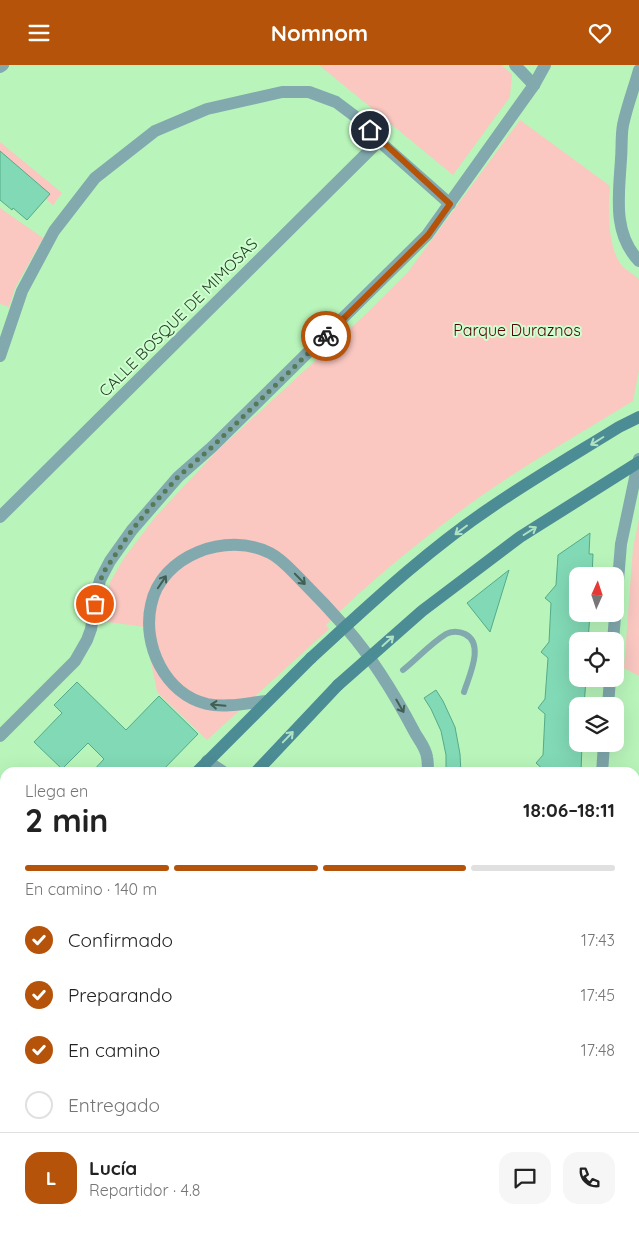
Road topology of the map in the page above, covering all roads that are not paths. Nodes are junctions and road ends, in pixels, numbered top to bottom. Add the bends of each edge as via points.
1 (515, 65) edge
2 (545, 65) edge
3 (639, 69) edge
4 (534, 85) junction
5 (379, 141) junction
6 (450, 204) junction
7 (639, 261) edge
8 (0, 356) edge
9 (639, 417) edge
10 (639, 461) edge
11 (0, 517) edge
12 (614, 632) edge
13 (403, 670) dead end
14 (464, 692) dead end
15 (267, 701) junction
16 (0, 736) edge
17 (603, 752) edge
18 (207, 761) junction
19 (202, 767) edge
20 (218, 767) edge
21 (260, 767) edge
22 (428, 767) edge
23 (602, 767) edge

1 - 4 street
2 - 4 street
3 - 7 street via 623,126 618,193 623,236
4 - 6 street
5 - 6 street
5 - 8 street via 360,120 336,102 309,92 282,92 207,109 155,131 95,177 54,231 22,291
5 - 11 street, CALLE BOSQUE DE MIMOSAS
6 - 16 street via 428,235 178,477 148,510 105,570 97,592 92,629 76,661
9 -> 15 main road, bridge via 492,507 443,543
10 - 12 street via 621,544
21 -> 10 main road, bridge via 338,685 422,611 520,537
13 - 14 lane via 450,632 464,634 474,644 475,654
15 - 18 main road
15 -> 22 street via 228,706 193,699 174,684 153,654 150,605 154,595 167,575 194,553 230,544 255,547 278,557 338,619 374,665 427,756
17 - 23 street
18 - 19 main road
18 - 20 street

